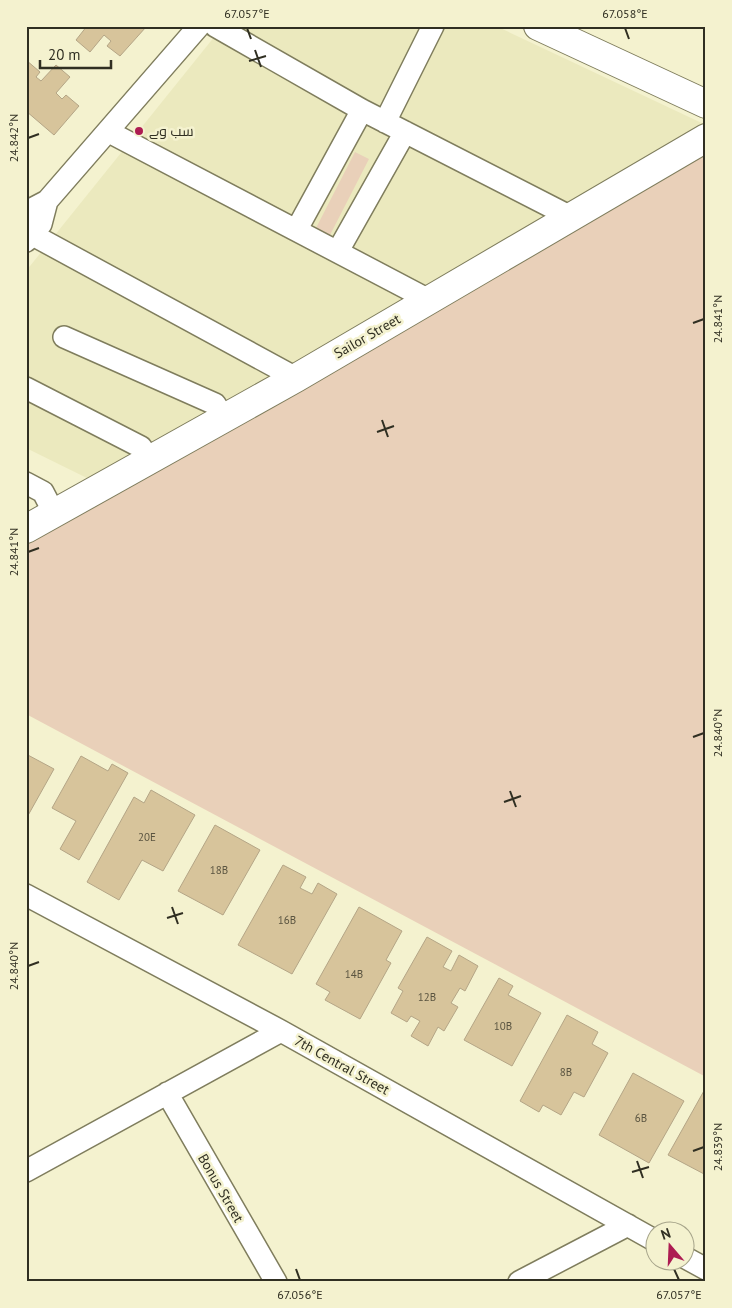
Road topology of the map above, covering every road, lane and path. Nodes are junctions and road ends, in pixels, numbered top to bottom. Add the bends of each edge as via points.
1 (200, 26) edge
2 (215, 26) edge
3 (433, 26) edge
4 (538, 26) edge
5 (706, 104) edge
6 (362, 110) junction
7 (385, 122) junction
8 (109, 132) junction
9 (405, 132) junction
10 (706, 138) edge
11 (47, 201) junction
12 (26, 212) edge
13 (569, 216) junction
14 (297, 229) junction
15 (29, 238) edge
16 (338, 251) junction
17 (429, 300) junction
18 (64, 337) dead end
19 (296, 378) junction
20 (26, 388) edge
21 (224, 418) junction
22 (149, 460) junction
23 (26, 483) edge
24 (54, 514) junction
25 (26, 529) edge
26 (26, 895) edge
27 (281, 1030) junction
28 (167, 1094) junction
29 (26, 1172) edge
30 (628, 1225) junction
31 (644, 1234) edge
32 (694, 1262) edge
33 (706, 1269) edge
34 (276, 1282) edge
35 (519, 1282) edge

1 - 8 street
2 - 6 street
3 - 7 street
4 - 5 street
6 - 7 street
6 - 14 street
7 - 9 street
8 - 11 street
8 - 14 street
9 - 13 street
9 - 16 street
10 - 13 street, Sailor Street
11 - 12 street
11 - 15 street via 41,224
13 - 17 street, Sailor Street
14 - 16 street
15 - 19 street
16 - 17 street
17 - 19 street, Sailor Street
18 - 21 street via 215,404
19 - 21 street, Sailor Street
20 - 22 street via 141,446
21 - 22 street, Sailor Street
22 - 24 street, Sailor Street
23 - 24 street via 43,492
24 - 25 street, Sailor Street
26 - 27 street, 7th Central Street
27 - 28 street
27 - 30 street, 7th Central Street
28 - 29 street
28 - 34 street, Bonus Street
30 - 31 street, 7th Central Street
30 - 35 street
32 - 33 street

